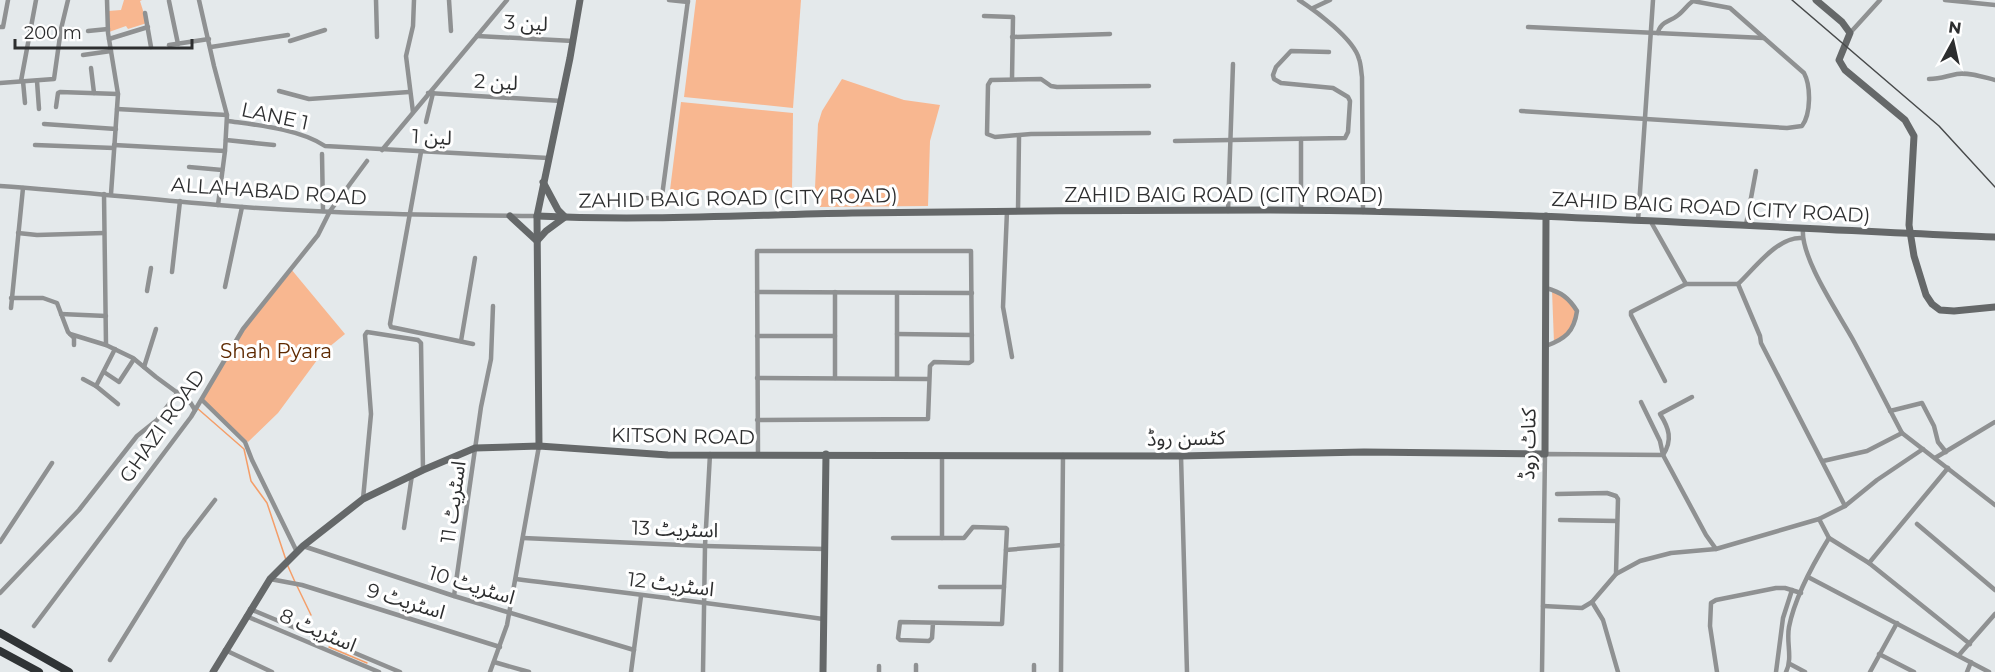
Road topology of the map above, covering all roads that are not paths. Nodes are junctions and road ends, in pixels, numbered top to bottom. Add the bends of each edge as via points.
1 (8, 0) edge
2 (36, 0) edge
3 (68, 0) edge
4 (107, 0) edge
5 (199, 0) edge
6 (376, 0) edge
7 (414, 0) edge
8 (449, 0) edge
9 (507, 0) edge
10 (580, 0) edge
11 (669, 0) edge
12 (1299, 0) edge
13 (1308, 0) edge
14 (1330, 0) edge
15 (1653, 0) edge
16 (1816, 0) edge
17 (1880, 0) edge
18 (1945, 0) edge
19 (688, 1) edge
20 (169, 2) dead end
21 (1995, 5) edge
22 (1313, 8) junction
23 (145, 13) dead end
24 (984, 16) dead end
25 (0, 27) edge
26 (148, 27) junction
27 (1528, 27) dead end
28 (108, 29) junction
29 (325, 30) dead end
30 (88, 31) dead end
31 (452, 31) dead end
32 (1651, 33) junction
33 (1658, 33) junction
34 (1850, 33) junction
35 (288, 34) dead end
36 (1110, 34) dead end
37 (476, 36) junction
38 (377, 37) dead end
39 (1012, 37) junction
40 (1764, 38) junction
41 (109, 39) junction
42 (209, 39) junction
43 (290, 41) dead end
44 (573, 41) junction
45 (178, 44) junction
46 (169, 45) dead end
47 (151, 47) dead end
48 (211, 47) junction
49 (111, 51) junction
50 (1329, 52) dead end
51 (83, 55) dead end
52 (1233, 64) dead end
53 (91, 68) dead end
54 (1012, 79) junction
55 (1929, 79) dead end
56 (1995, 80) edge
57 (22, 81) junction
58 (37, 81) junction
59 (0, 83) edge
60 (1149, 86) dead end
61 (279, 91) dead end
62 (410, 92) junction
63 (94, 93) junction
64 (430, 93) junction
65 (118, 94) junction
66 (562, 101) junction
67 (25, 103) dead end
68 (56, 107) dead end
69 (39, 109) dead end
70 (117, 109) junction
71 (1521, 111) dead end
72 (413, 112) junction
73 (228, 118) junction
74 (1644, 118) junction
75 (426, 122) dead end
76 (44, 124) dead end
77 (116, 129) junction
78 (1149, 133) dead end
79 (1019, 137) junction
80 (1301, 139) junction
81 (226, 140) junction
82 (317, 140) joint
83 (1229, 140) junction
84 (1175, 141) dead end
85 (35, 145) dead end
86 (274, 145) dead end
87 (114, 146) junction
88 (382, 150) junction
89 (225, 151) junction
90 (422, 152) junction
91 (322, 154) dead end
92 (548, 158) junction
93 (367, 161) dead end
94 (189, 167) dead end
95 (222, 170) junction
96 (1756, 171) dead end
97 (543, 182) junction
98 (0, 186) edge
99 (23, 188) junction
100 (104, 194) junction
101 (111, 194) junction
102 (647, 198) dead end
103 (180, 201) junction
104 (218, 205) junction
105 (242, 207) junction
106 (323, 211) junction
107 (1007, 211) junction
108 (1018, 211) junction
109 (1228, 211) junction
110 (1301, 211) junction
111 (330, 212) junction
112 (1363, 212) junction
113 (411, 215) junction
114 (510, 216) junction
115 (537, 216) junction
116 (1546, 216) junction
117 (566, 218) junction
118 (1638, 221) junction
119 (1651, 222) junction
120 (1746, 225) junction
121 (1803, 228) junction
122 (18, 232) junction
123 (104, 233) junction
124 (1911, 233) junction
125 (1995, 237) edge
126 (1802, 238) junction
127 (537, 241) junction
128 (475, 258) dead end
129 (152, 268) dead end
130 (172, 272) dead end
131 (1686, 284) junction
132 (1738, 284) junction
133 (225, 287) dead end
134 (1546, 288) junction
135 (147, 291) dead end
136 (757, 292) junction
137 (835, 292) junction
138 (897, 293) junction
139 (972, 293) junction
140 (11, 298) junction
141 (493, 306) dead end
142 (1995, 307) edge
143 (11, 308) dead end
144 (61, 314) junction
145 (106, 316) junction
146 (156, 329) dead end
147 (70, 334) junction
148 (897, 334) junction
149 (972, 335) junction
150 (757, 336) junction
151 (835, 336) junction
152 (461, 341) junction
153 (473, 344) dead end
154 (74, 345) dead end
155 (106, 345) junction
156 (1546, 346) junction
157 (115, 349) junction
158 (1012, 357) dead end
159 (134, 359) junction
160 (144, 367) junction
161 (104, 372) junction
162 (757, 378) junction
163 (835, 378) junction
164 (897, 378) junction
165 (928, 378) junction
166 (83, 379) dead end
167 (1665, 381) dead end
168 (96, 386) junction
169 (178, 392) junction
170 (1692, 397) dead end
171 (202, 400) junction
172 (1641, 402) dead end
173 (118, 404) dead end
174 (197, 408) junction
175 (1890, 411) junction
176 (758, 420) junction
177 (1995, 422) edge
178 (1902, 433) junction
179 (539, 446) junction
180 (475, 448) junction
181 (1923, 449) junction
182 (1946, 452) junction
183 (710, 454) junction
184 (758, 454) junction
185 (826, 454) junction
186 (1545, 454) junction
187 (1663, 454) junction
188 (942, 455) junction
189 (1063, 455) junction
190 (1181, 456) junction
191 (1935, 458) junction
192 (1823, 461) junction
193 (52, 463) dead end
194 (1948, 468) junction
195 (423, 470) junction
196 (412, 475) junction
197 (1557, 494) dead end
198 (363, 499) junction
199 (215, 501) dead end
200 (1995, 505) edge
201 (1845, 506) junction
202 (1819, 519) junction
203 (1560, 520) dead end
204 (1617, 521) junction
205 (1917, 524) dead end
206 (405, 528) dead end
207 (523, 538) junction
208 (893, 538) dead end
209 (942, 538) junction
210 (1829, 538) junction
211 (0, 542) edge
212 (1062, 545) junction
213 (303, 546) junction
214 (705, 546) junction
215 (825, 549) junction
216 (1716, 549) junction
217 (1006, 550) junction
218 (296, 553) junction
219 (1869, 563) junction
220 (1616, 574) junction
221 (1808, 577) junction
222 (270, 579) junction
223 (516, 579) junction
224 (940, 587) dead end
225 (1004, 587) junction
226 (1792, 590) junction
227 (1995, 590) edge
228 (0, 593) edge
229 (1801, 593) junction
230 (454, 596) junction
231 (641, 596) junction
232 (703, 602) junction
233 (1592, 602) junction
234 (1543, 606) junction
235 (510, 611) junction
236 (248, 613) junction
237 (1995, 614) edge
238 (823, 619) junction
239 (1897, 622) junction
240 (933, 623) junction
241 (34, 626) dead end
242 (0, 633) edge
243 (1970, 644) junction
244 (500, 648) junction
245 (225, 650) junction
246 (634, 650) junction
247 (0, 651) edge
248 (1880, 654) junction
249 (1959, 655) junction
250 (110, 660) dead end
251 (494, 662) junction
252 (1971, 662) junction
253 (1790, 664) junction
254 (916, 665) dead end
255 (1034, 665) dead end
256 (39, 672) edge
257 (69, 672) edge
258 (213, 672) edge
259 (272, 672) edge
260 (380, 672) edge
261 (400, 672) edge
262 (490, 672) edge
263 (529, 672) edge
264 (631, 672) edge
265 (703, 672) edge
266 (823, 672) edge
267 (916, 672) edge
268 (1034, 672) edge
269 (1061, 672) edge
270 (1186, 672) edge
271 (1542, 672) edge
272 (1618, 672) edge
273 (1716, 672) edge
274 (1776, 672) edge
275 (1786, 672) edge
276 (1805, 672) edge
277 (1870, 672) edge
278 (1914, 672) edge
279 (1967, 672) edge
280 (1989, 672) edge

1 - 25 street
2 - 57 street
3 - 58 street via 54,78
4 - 28 street
5 - 42 street
6 - 38 street
7 - 62 street via 406,56
8 - 31 street
9 - 37 street
10 - 44 main road
11 - 19 street
12 - 22 street
13 - 22 street
14 - 22 street
15 - 32 street
16 - 34 main road
17 - 34 street
18 - 21 street
19 - 102 street via 662,196
20 - 45 street
22 - 112 street via 1359,56
23 - 26 street
24 - 39 street via 1012,15
26 - 41 street
26 - 47 street
27 - 32 street
28 - 30 street
28 - 41 street
29 - 43 street
32 - 33 street
32 - 74 street
33 - 40 street
33 - 40 street via 1666,21 1693,1 1730,8
34 - 124 main road via 1839,60 1845,70 1905,120 1914,136
35 - 48 street
36 - 39 street
37 - 44 street, لین 3
37 - 64 street
39 - 54 street
40 - 74 street via 1807,79 1807,120 1802,126
41 - 49 street
42 - 45 street
42 - 48 street
44 - 66 main road
45 - 46 street
48 - 73 street
49 - 51 street
49 - 65 street
50 - 80 street via 1291,51 1273,71 1274,79 1281,83 1333,88 1350,101 1345,138
52 - 83 street
53 - 63 street
54 - 60 street via 1041,79 1057,87
54 - 79 street via 989,82 987,134
55 - 56 street via 1968,74
57 - 58 street
57 - 59 street
57 - 67 street
58 - 69 street
61 - 62 street via 309,99
62 - 72 street
63 - 65 street
63 - 68 street via 59,92
64 - 66 street, لین 2
64 - 72 street
64 - 75 street
65 - 70 street
66 - 92 main road
70 - 73 street, LANE 1
70 - 77 street
71 - 74 street
72 - 88 street
73 - 81 street
73 - 82 street, LANE 1
74 - 118 street
76 - 77 street
77 - 87 street
78 - 79 street
79 - 108 street
80 - 83 street
80 - 110 street
81 - 86 street
81 - 89 street
82 - 88 street, لین 1 via 325,146
83 - 84 street
83 - 109 street
85 - 87 street
87 - 89 street
87 - 101 street
88 - 90 street, لین 1
89 - 95 street
90 - 92 street, لین 1
90 - 113 street
91 - 106 street
92 - 97 main road
93 - 111 street, GHAZI ROAD
94 - 95 street
95 - 104 street
96 - 120 street
97 - 115 main road
97 - 117 main road
98 - 99 street, ALLAHABAD ROAD
99 - 100 street, ALLAHABAD ROAD
99 - 122 street
100 - 101 street, ALLAHABAD ROAD
100 - 123 street
101 - 103 street, ALLAHABAD ROAD
103 - 104 street, ALLAHABAD ROAD
103 - 130 street
104 - 105 street, ALLAHABAD ROAD
105 - 106 street, ALLAHABAD ROAD
105 - 133 street
106 - 111 street, ALLAHABAD ROAD
107 - 108 main road, ZAHID BAIG ROAD (CITY ROAD)
107 - 117 main road, ZAHID BAIG ROAD (CITY ROAD)
107 - 158 street via 1003,307
108 - 109 main road, ZAHID BAIG ROAD (CITY ROAD)
109 - 110 main road, ZAHID BAIG ROAD (CITY ROAD)
110 - 112 main road, ZAHID BAIG ROAD (CITY ROAD)
111 - 113 street, ALLAHABAD ROAD
111 - 171 street, GHAZI ROAD via 318,235 243,329
112 - 116 main road, ZAHID BAIG ROAD (CITY ROAD)
113 - 114 street, ALLAHABAD ROAD
113 - 152 street via 391,327
114 - 115 street, ALLAHABAD ROAD
114 - 127 main road
115 - 117 main road, ZAHID BAIG ROAD (CITY ROAD)
115 - 127 main road
116 - 118 main road, ZAHID BAIG ROAD (CITY ROAD)
116 - 134 main road, کناٹ روڈ
117 - 127 main road
118 - 119 main road, ZAHID BAIG ROAD (CITY ROAD)
119 - 120 main road, ZAHID BAIG ROAD (CITY ROAD)
119 - 131 street
120 - 121 main road, ZAHID BAIG ROAD (CITY ROAD)
121 - 124 main road, ZAHID BAIG ROAD (CITY ROAD)
121 - 126 street
122 - 123 street
122 - 140 street
123 - 145 street
124 - 125 main road, ZAHID BAIG ROAD (CITY ROAD)
124 - 142 main road via 1914,256 1932,304 1940,310 1954,311
126 - 132 street via 1778,244
126 - 175 street via 1826,292
127 - 179 main road
128 - 152 street
129 - 135 street
131 - 132 street
131 - 167 street via 1631,312
132 - 192 street via 1761,343
134 - 156 main road, کناٹ روڈ
134 - 156 street via 1561,292 1577,311 1573,329 1563,339
136 - 137 street
136 - 139 street via 759,250 970,250
136 - 150 street
137 - 138 street
137 - 151 street
138 - 139 street
138 - 148 street
139 - 149 street
140 - 143 street
140 - 144 street via 54,301
141 - 180 street, اسٹریٹ 11 via 491,358
144 - 145 street
144 - 147 street
145 - 155 street
146 - 160 street
147 - 154 street
147 - 155 street
148 - 149 street
148 - 164 street
149 - 165 street via 971,362 931,363
150 - 151 street
150 - 162 street
151 - 163 street
152 - 153 street
155 - 157 street
156 - 186 main road, کناٹ روڈ
157 - 159 street
157 - 161 street
159 - 160 street
159 - 161 street via 119,382
160 - 169 street
161 - 168 street
162 - 163 street
162 - 176 street
163 - 164 street
164 - 165 street
165 - 176 street via 927,419
166 - 168 street
168 - 173 street
169 - 174 street
169 - 228 street via 157,420 137,436 80,510
170 - 187 street via 1660,414 1669,428
171 - 174 street, GHAZI ROAD
171 - 218 street via 248,447
172 - 187 street
174 - 241 street, GHAZI ROAD
175 - 178 street
175 - 182 street via 1922,403
176 - 184 street
177 - 182 street
178 - 181 street
178 - 192 street via 1867,451
179 - 180 main road, KITSON ROAD
179 - 183 main road, KITSON ROAD
179 - 207 street
180 - 195 main road
180 - 230 street, اسٹریٹ 11
181 - 191 street
181 - 201 street
182 - 191 street
183 - 184 main road, KITSON ROAD
183 - 214 street
184 - 185 main road, KITSON ROAD
185 - 188 main road, کٹسن روڈ
185 - 215 main road
186 - 187 street
186 - 190 main road, کٹسن روڈ
186 - 234 street, کناٹ روڈ
187 - 216 street
188 - 189 main road, کٹسن روڈ
188 - 209 street
189 - 190 main road, کٹسن روڈ
189 - 212 street
190 - 270 street
191 - 194 street
192 - 201 street
193 - 211 street
194 - 200 street
194 - 219 street
195 - 196 main road
195 - 198 street via 422,343 367,332 371,414
196 - 198 main road
196 - 206 street
197 - 204 street via 1613,494 1618,499
198 - 213 main road
199 - 250 street via 185,539
201 - 202 street
202 - 210 street
202 - 216 street
203 - 204 street
204 - 220 street
205 - 227 street
207 - 214 street, اسٹریٹ 13
207 - 223 street
208 - 209 street
209 - 217 street via 967,537 973,526 1006,528
210 - 219 street
210 - 221 street
212 - 217 street
212 - 269 street
213 - 218 main road
213 - 230 street, اسٹریٹ 10
214 - 215 street, اسٹریٹ 13
214 - 232 street
215 - 238 main road
216 - 220 street via 1655,556
217 - 225 street
218 - 222 main road
219 - 243 street
220 - 233 street
221 - 229 street
221 - 239 street
222 - 236 main road
222 - 244 street, اسٹریٹ 9 via 302,585
223 - 231 street, اسٹریٹ 12
223 - 235 street
224 - 225 street
225 - 240 street via 1002,624
226 - 229 street
226 - 273 street via 1776,588 1711,603
226 - 274 street
229 - 253 street via 1789,627
230 - 235 street, اسٹریٹ 10
231 - 232 street, اسٹریٹ 12
231 - 246 street
232 - 238 street, اسٹریٹ 12
232 - 265 street
233 - 234 street via 1581,608
233 - 272 street via 1603,620
234 - 271 street, کناٹ روڈ
235 - 244 street
235 - 246 street, اسٹریٹ 10
236 - 245 main road
236 - 260 street, اسٹریٹ 8
236 - 261 street
237 - 243 street
238 - 266 main road
239 - 248 street
239 - 249 street
240 - 240 street via 931,640 899,639 900,622
242 - 257 highway
243 - 249 street
244 - 251 street
245 - 258 main road
245 - 259 street
246 - 264 street
247 - 256 highway
248 - 277 street
248 - 278 street
249 - 252 street
251 - 262 street
251 - 263 street
252 - 279 street
252 - 280 street
253 - 275 street
253 - 276 street
254 - 267 street
255 - 268 street

